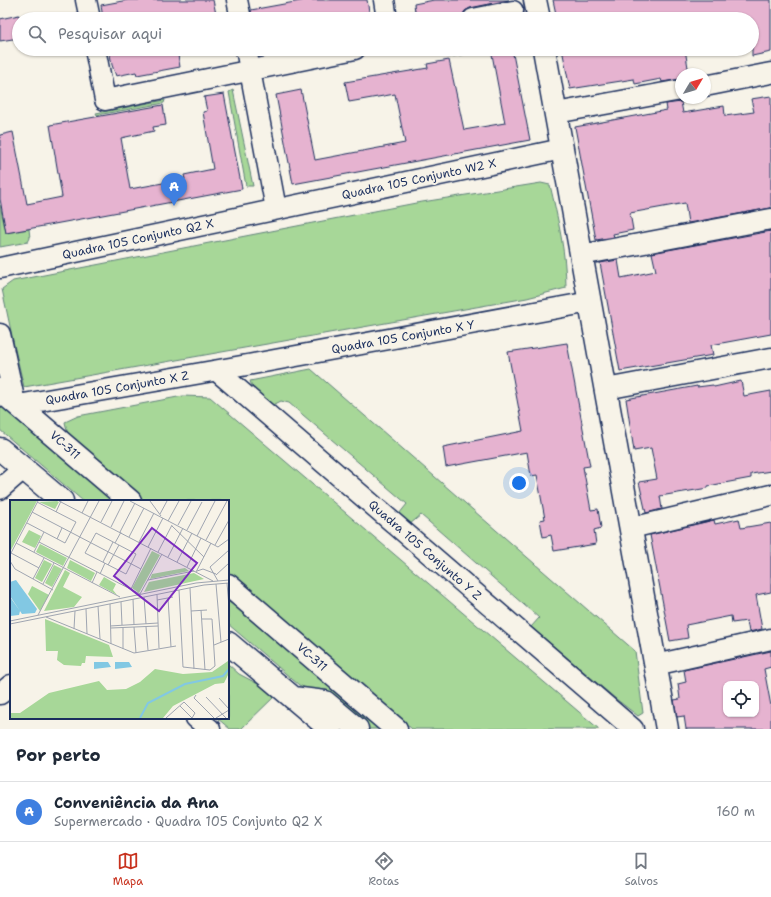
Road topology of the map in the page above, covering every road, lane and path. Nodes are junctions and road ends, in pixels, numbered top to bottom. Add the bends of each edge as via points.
1 (86, 0) edge
2 (237, 0) edge
3 (384, 0) edge
4 (535, 0) edge
5 (513, 11) dead end
6 (89, 12) edge
7 (239, 12) edge
8 (386, 12) edge
9 (508, 12) edge
10 (538, 12) edge
11 (96, 56) edge
12 (247, 56) edge
13 (322, 56) edge
14 (545, 56) edge
15 (250, 71) junction
16 (771, 73) edge
17 (711, 85) edge
18 (675, 91) edge
19 (556, 113) junction
20 (562, 149) junction
21 (276, 209) junction
22 (771, 219) edge
23 (581, 255) junction
24 (0, 268) edge
25 (590, 302) junction
26 (1, 340) edge
27 (771, 358) edge
28 (216, 371) junction
29 (606, 389) junction
30 (11, 399) edge
31 (0, 449) edge
32 (23, 469) junction
33 (0, 489) edge
34 (771, 496) edge
35 (61, 500) edge
36 (129, 500) edge
37 (631, 528) junction
38 (229, 586) edge
39 (771, 639) edge
40 (229, 644) edge
41 (655, 665) junction
42 (10, 685) edge
43 (0, 694) edge
44 (293, 698) junction
45 (196, 719) edge
46 (198, 719) edge
47 (184, 729) edge
48 (210, 729) edge
49 (330, 729) edge
50 (357, 729) edge
51 (396, 729) edge
52 (633, 729) edge
53 (667, 729) edge

1 - 6 street
2 - 7 street
3 - 8 street
4 - 10 street
5 - 9 street
11 - 15 street via 105,100
12 - 15 street
13 - 15 street
14 - 19 street
15 - 21 street
16 - 17 street
18 - 19 street
19 - 20 street
20 - 21 street, Quadra 105 Conjunto W2 X
20 - 23 street
21 - 24 street, Quadra 105 Conjunto Q2 X
22 - 23 street
23 - 25 street
25 - 28 street, Quadra 105 Conjunto X Y
25 - 29 street
26 - 30 street
27 - 29 street
28 - 30 street, Quadra 105 Conjunto X Z
28 - 52 street, Quadra 105 Conjunto Y Z
29 - 37 street
30 - 36 street, VC-311
31 - 32 street
32 - 33 street
32 - 35 street
34 - 37 street
37 - 41 street
38 - 51 street, VC-311
39 - 41 street
40 - 44 street
41 - 53 street
42 - 43 street
44 - 49 street
44 - 50 street via 325,702
45 - 47 street
46 - 48 street

